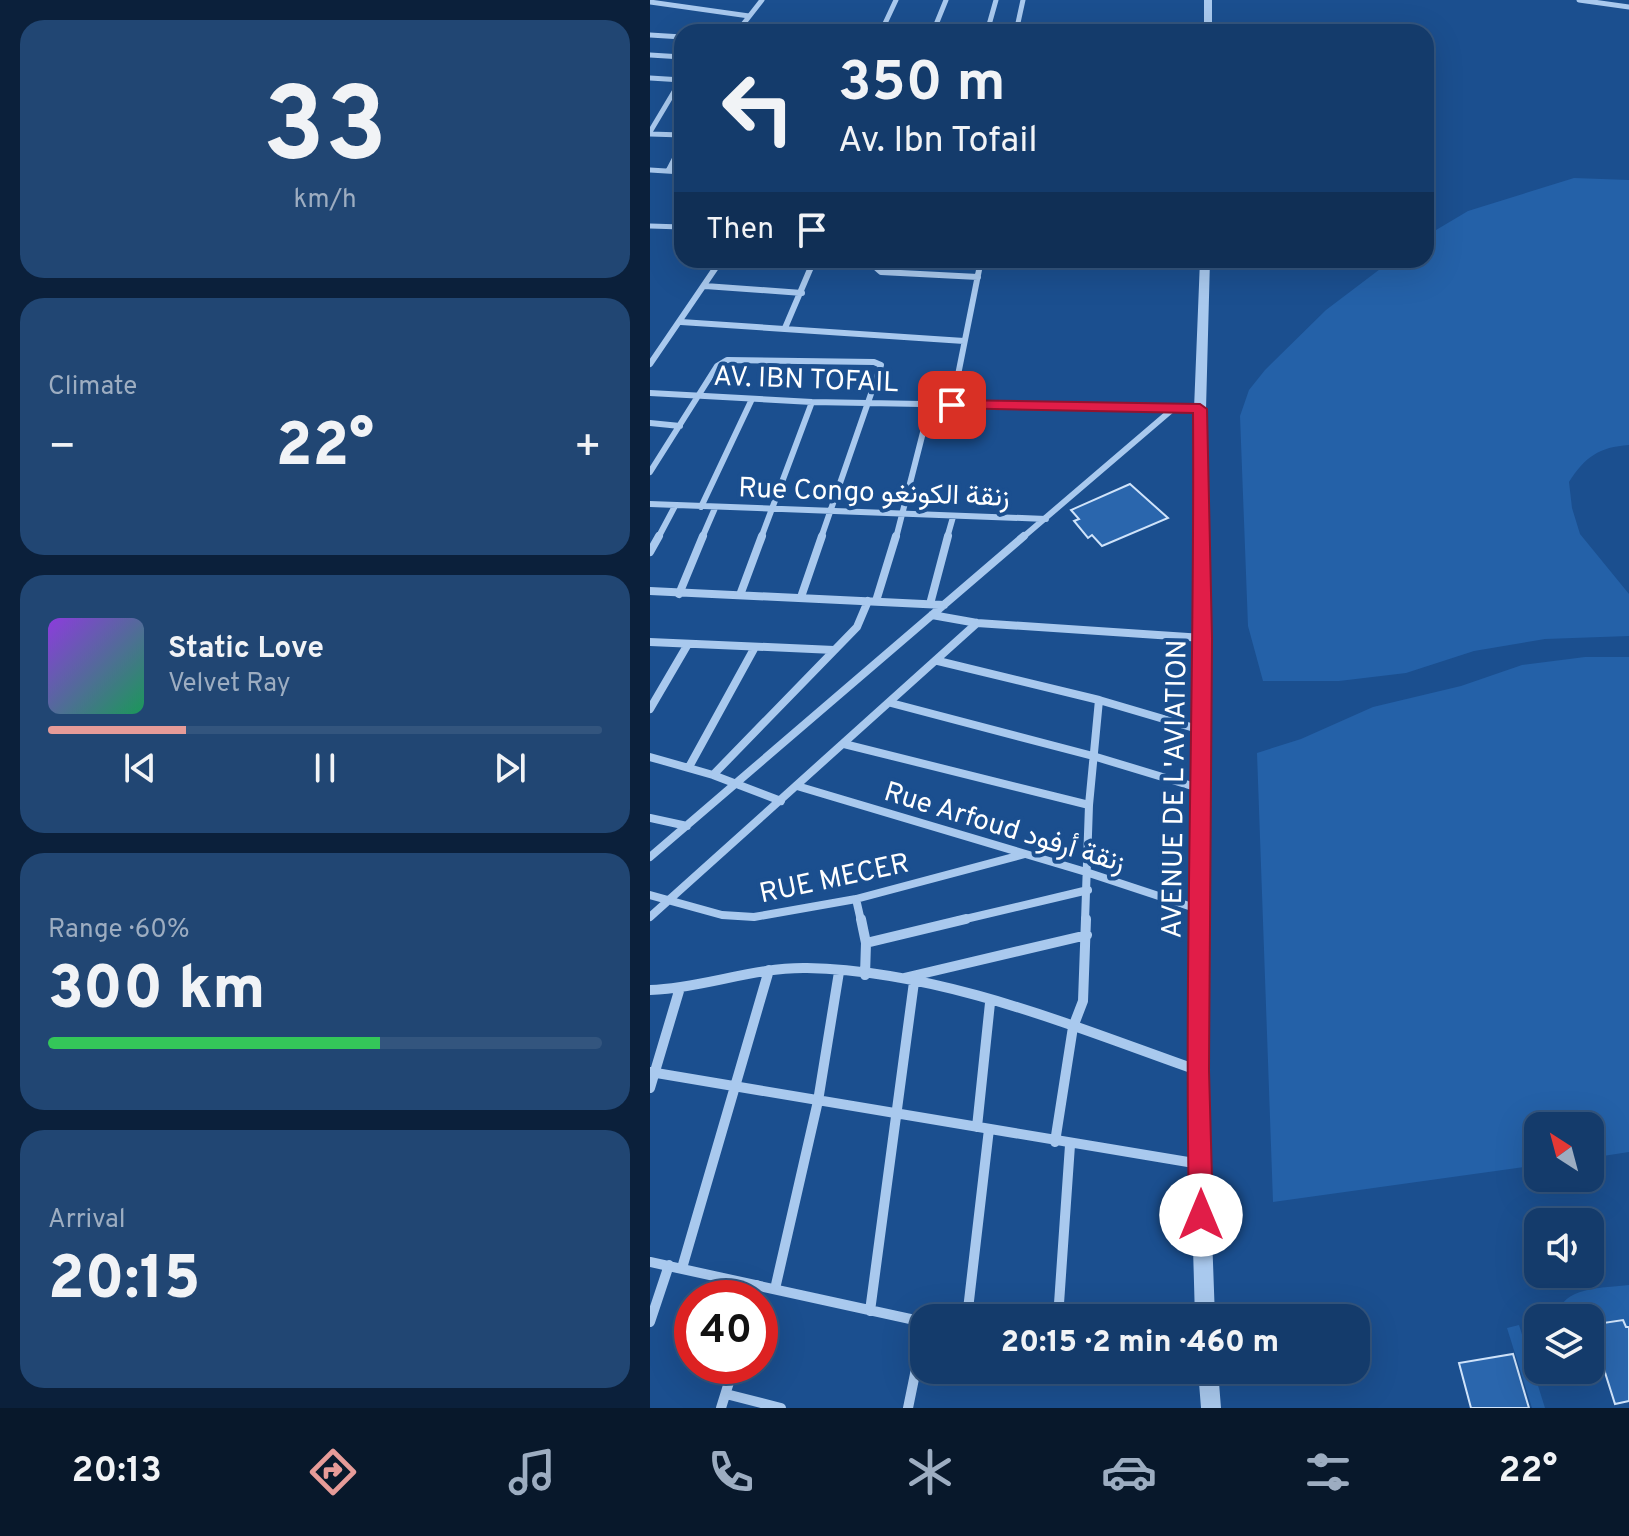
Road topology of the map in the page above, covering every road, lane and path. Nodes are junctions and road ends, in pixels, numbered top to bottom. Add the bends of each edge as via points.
1 (762, 0) edge
2 (896, 0) edge
3 (946, 0) edge
4 (996, 0) edge
5 (1023, 0) edge
6 (1208, 0) edge
7 (1579, 0) edge
8 (650, 2) edge
9 (1616, 2) edge
10 (1629, 7) edge
11 (749, 16) junction
12 (743, 24) edge
13 (885, 24) edge
14 (936, 24) edge
15 (989, 24) edge
16 (1018, 24) edge
17 (1208, 24) edge
18 (650, 35) edge
19 (674, 36) edge
20 (650, 55) edge
21 (674, 56) edge
22 (650, 78) edge
23 (674, 80) edge
24 (674, 92) edge
25 (650, 133) edge
26 (674, 134) edge
27 (674, 159) edge
28 (650, 170) edge
29 (668, 171) junction
30 (674, 171) edge
31 (650, 226) edge
32 (674, 227) edge
33 (716, 268) edge
34 (811, 268) edge
35 (876, 268) edge
36 (980, 268) edge
37 (1205, 268) edge
38 (978, 277) junction
39 (705, 286) junction
40 (802, 293) junction
41 (681, 322) junction
42 (785, 328) junction
43 (964, 341) junction
44 (650, 364) edge
45 (650, 393) edge
46 (698, 397) junction
47 (752, 399) junction
48 (812, 402) junction
49 (867, 403) junction
50 (930, 405) junction
51 (952, 405) junction
52 (1174, 408) junction
53 (1200, 409) junction
54 (650, 423) edge
55 (680, 426) junction
56 (650, 472) edge
57 (650, 504) edge
58 (675, 506) junction
59 (701, 507) junction
60 (775, 507) junction
61 (715, 508) junction
62 (830, 510) junction
63 (903, 515) junction
64 (953, 517) junction
65 (1047, 519) junction
66 (650, 552) edge
67 (650, 591) edge
68 (679, 594) junction
69 (740, 595) junction
70 (801, 597) junction
71 (872, 601) junction
72 (930, 604) junction
73 (944, 605) junction
74 (932, 615) junction
75 (977, 623) junction
76 (1203, 638) junction
77 (650, 642) edge
78 (688, 644) junction
79 (755, 647) junction
80 (834, 650) junction
81 (938, 661) junction
82 (1099, 700) junction
83 (891, 703) junction
84 (650, 709) edge
85 (1201, 730) junction
86 (844, 744) junction
87 (1093, 756) junction
88 (650, 757) edge
89 (689, 767) junction
90 (713, 775) junction
91 (734, 784) junction
92 (797, 786) junction
93 (1202, 789) junction
94 (781, 801) junction
95 (1089, 805) junction
96 (650, 818) edge
97 (687, 826) junction
98 (1026, 854) junction
99 (650, 857) edge
100 (1086, 872) junction
101 (1088, 890) junction
102 (650, 895) edge
103 (856, 899) junction
104 (670, 901) junction
105 (1199, 910) junction
106 (650, 917) edge
107 (1087, 935) junction
108 (866, 943) junction
109 (769, 970) junction
110 (839, 972) junction
111 (865, 975) junction
112 (900, 979) junction
113 (914, 982) junction
114 (650, 990) edge
115 (679, 991) junction
116 (990, 1003) junction
117 (1073, 1027) junction
118 (1197, 1070) junction
119 (652, 1072) edge
120 (734, 1087) junction
121 (650, 1088) edge
122 (818, 1101) junction
123 (898, 1114) junction
124 (983, 1128) junction
125 (1055, 1142) junction
126 (1070, 1145) junction
127 (1201, 1164) junction
128 (650, 1262) edge
129 (676, 1266) junction
130 (736, 1280) edge
131 (777, 1280) edge
132 (778, 1290) edge
133 (968, 1304) edge
134 (1059, 1304) edge
135 (1205, 1304) edge
136 (870, 1311) junction
137 (910, 1319) edge
138 (650, 1322) edge
139 (729, 1384) edge
140 (913, 1384) edge
141 (1209, 1384) edge
142 (726, 1394) junction
143 (721, 1408) edge
144 (781, 1408) edge
145 (908, 1408) edge
146 (1211, 1408) edge

1 - 11 street
2 - 13 street
3 - 14 street
4 - 15 street
5 - 16 street
6 - 17 street
7 - 9 street
8 - 11 street
9 - 10 street
11 - 12 street
18 - 19 street
20 - 21 street
22 - 23 street
24 - 25 street
25 - 26 street
27 - 29 street
28 - 29 street
29 - 30 street
31 - 32 street
33 - 39 street
34 - 40 street
35 - 38 street
36 - 38 street
37 - 53 street, AVENUE DE L'AVIATION
38 - 43 street
39 - 40 street
39 - 41 street
40 - 42 street
41 - 42 street
41 - 44 street
42 - 43 street
43 - 51 street
45 - 46 street, AV. IBN TOFAIL
46 - 47 street, AV. IBN TOFAIL
46 - 49 street via 717,366 735,358 878,363 882,369
46 - 55 street
47 - 48 street, AV. IBN TOFAIL
47 - 59 street
48 - 49 street, AV. IBN TOFAIL
48 - 60 street
49 - 50 street, AV. IBN TOFAIL
49 - 62 street
50 - 51 street, AV. IBN TOFAIL
50 - 63 street
51 - 52 street, AV. IBN TOFAIL
52 - 53 street, AV. IBN TOFAIL
52 - 65 street
53 - 76 street, AVENUE DE L'AVIATION
54 - 55 street
55 - 56 street
57 - 58 street, Rue Congo زنقة الكونغو
58 - 59 street, Rue Congo زنقة الكونغو
58 - 66 street
59 - 61 street, Rue Congo زنقة الكونغو
60 - 61 street, Rue Congo زنقة الكونغو
60 - 62 street, Rue Congo زنقة الكونغو
60 - 69 street
61 - 68 street
62 - 63 street, Rue Congo زنقة الكونغو
62 - 70 street
63 - 64 street, Rue Congo زنقة الكونغو
63 - 71 street
64 - 65 street, Rue Congo زنقة الكونغو
64 - 72 street
65 - 73 street
67 - 68 street
68 - 69 street
69 - 70 street
70 - 71 street
71 - 72 street
71 - 80 street via 857,627
72 - 73 street
73 - 74 street
74 - 75 street
74 - 91 street
75 - 76 street
75 - 81 street
76 - 85 street, AVENUE DE L'AVIATION
77 - 78 street
78 - 79 street
78 - 84 street
79 - 80 street
79 - 89 street
80 - 90 street
81 - 82 street
81 - 83 street
82 - 85 street
82 - 87 street
83 - 86 street
83 - 87 street
85 - 93 street, AVENUE DE L'AVIATION
86 - 92 street
86 - 95 street
87 - 93 street
87 - 95 street
88 - 89 street
89 - 90 street
90 - 91 street
91 - 94 street
91 - 97 street
92 - 94 street
92 - 98 street, Rue Arfoud زنقة أرفود
93 - 105 street, AVENUE DE L'AVIATION
94 - 104 street
95 - 100 street
96 - 97 street
97 - 99 street
98 - 100 street, Rue Arfoud زنقة أرفود
98 - 103 street, RUE MECER
100 - 101 street
100 - 105 street, Rue Arfoud زنقة أرفود
101 - 107 street
101 - 108 street
102 - 104 street, RUE MECER
103 - 104 street, RUE MECER via 754,917
103 - 108 street
104 - 106 street
105 - 118 street, AVENUE DE L'AVIATION
107 - 112 street
107 - 117 street via 1083,1001
108 - 111 street
109 - 110 street
109 - 115 street
109 - 120 street
110 - 111 street
110 - 122 street
111 - 112 street
112 - 113 street
113 - 116 street
113 - 123 street
114 - 115 street
115 - 119 street
116 - 117 street
116 - 124 street
117 - 118 street
117 - 125 street
118 - 127 street, AVENUE DE L'AVIATION
119 - 120 street
119 - 121 street
120 - 122 street
120 - 129 street
122 - 123 street
122 - 131 street
123 - 124 street
123 - 136 street
124 - 125 street
124 - 133 street
125 - 126 street
126 - 127 street
126 - 134 street
127 - 135 street, AVENUE DE L'AVIATION
128 - 129 street
129 - 130 street
129 - 138 street
132 - 136 street
136 - 137 street
139 - 142 street
140 - 145 street
141 - 146 street
142 - 143 street
142 - 144 street

